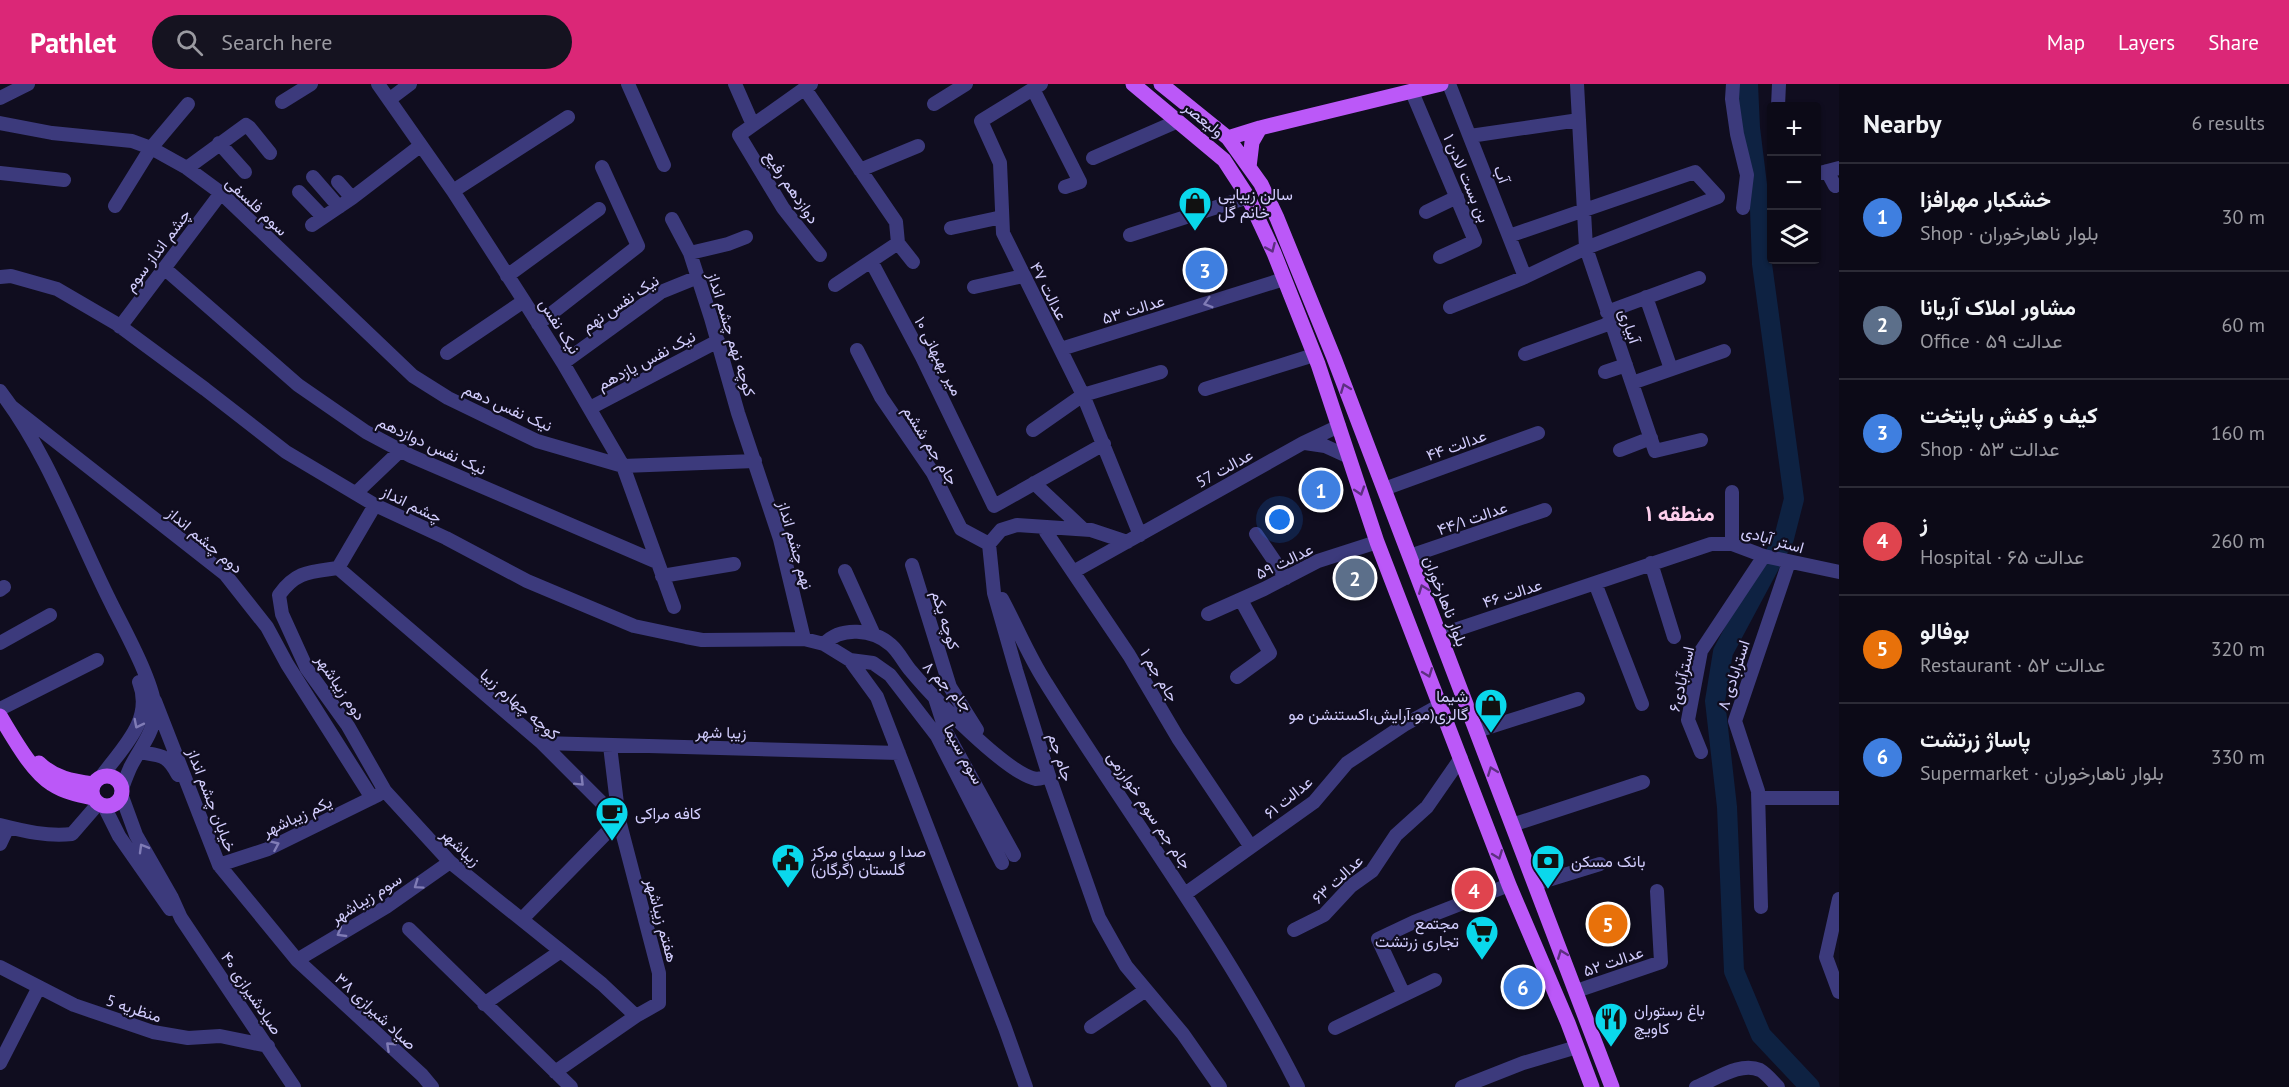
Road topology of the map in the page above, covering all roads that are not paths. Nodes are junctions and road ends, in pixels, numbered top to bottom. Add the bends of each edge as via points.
1 (28, 84) edge
2 (311, 84) edge
3 (378, 84) edge
4 (410, 84) edge
5 (628, 84) edge
6 (735, 84) edge
7 (966, 84) edge
8 (1133, 84) edge
9 (1163, 84) edge
10 (1440, 84) edge
11 (1449, 84) edge
12 (1577, 84) edge
13 (1733, 84) edge
14 (1779, 84) edge
15 (808, 86) edge
16 (1037, 86) edge
17 (1412, 92) junction
18 (0, 98) edge
19 (390, 99) junction
20 (282, 102) dead end
21 (1778, 102) edge
22 (188, 104) dead end
23 (934, 104) dead end
24 (568, 117) dead end
25 (1579, 120) junction
26 (1178, 121) junction
27 (0, 123) edge
28 (753, 125) junction
29 (1260, 128) junction
30 (1470, 136) junction
31 (1228, 138) junction
32 (219, 143) junction
33 (420, 146) junction
34 (918, 146) dead end
35 (151, 148) junction
36 (270, 153) dead end
37 (1093, 158) dead end
38 (664, 165) dead end
39 (602, 167) dead end
40 (1249, 167) junction
41 (187, 168) junction
42 (860, 170) junction
43 (1828, 171) edge
44 (245, 172) dead end
45 (0, 173) edge
46 (313, 177) dead end
47 (64, 180) dead end
48 (338, 182) dead end
49 (1835, 186) dead end
50 (1065, 188) dead end
51 (453, 191) junction
52 (299, 192) dead end
53 (221, 193) junction
54 (1248, 197) junction
55 (1457, 197) junction
56 (352, 198) junction
57 (115, 206) dead end
58 (339, 207) junction
59 (1743, 208) dead end
60 (599, 209) dead end
61 (1584, 210) junction
62 (1426, 212) dead end
63 (1002, 217) junction
64 (672, 219) dead end
65 (951, 228) dead end
66 (1130, 235) dead end
67 (1509, 236) junction
68 (746, 237) dead end
69 (898, 243) junction
70 (1586, 248) junction
71 (690, 253) junction
72 (820, 255) dead end
73 (1440, 257) dead end
74 (871, 261) junction
75 (913, 262) dead end
76 (164, 268) junction
77 (507, 276) junction
78 (1023, 276) junction
79 (698, 277) junction
80 (1525, 277) junction
81 (0, 278) edge
82 (1699, 278) dead end
83 (1284, 279) junction
84 (835, 285) dead end
85 (974, 287) dead end
86 (1647, 297) junction
87 (524, 301) junction
88 (1450, 307) dead end
89 (1609, 317) junction
90 (538, 324) junction
91 (120, 327) junction
92 (718, 341) junction
93 (1061, 349) junction
94 (857, 350) dead end
95 (1724, 351) dead end
96 (447, 353) dead end
97 (1525, 354) dead end
98 (1314, 355) junction
99 (556, 360) junction
100 (1626, 365) junction
101 (1671, 369) junction
102 (1161, 372) dead end
103 (1605, 372) dead end
104 (1632, 382) junction
105 (1205, 389) dead end
106 (0, 392) edge
107 (1083, 395) junction
108 (448, 398) joint
109 (12, 407) junction
110 (590, 408) junction
111 (1357, 419) junction
112 (1339, 426) junction
113 (1033, 430) dead end
114 (1538, 432) dead end
115 (1701, 440) dead end
116 (1303, 443) junction
117 (1104, 444) junction
118 (1653, 445) junction
119 (1620, 450) dead end
120 (400, 451) junction
121 (1349, 457) junction
122 (755, 461) junction
123 (623, 466) junction
124 (1034, 483) junction
125 (1384, 489) junction
126 (1732, 492) dead end
127 (356, 493) junction
128 (375, 505) junction
129 (1545, 510) dead end
130 (1083, 529) junction
131 (1046, 532) dead end
132 (1256, 534) dead end
133 (1140, 535) junction
134 (1127, 542) junction
135 (1377, 542) junction
136 (989, 544) junction
137 (1731, 544) junction
138 (1410, 556) junction
139 (1764, 556) junction
140 (657, 562) junction
141 (1789, 562) junction
142 (1651, 563) junction
143 (734, 564) dead end
144 (912, 565) dead end
145 (338, 568) junction
146 (1838, 569) edge
147 (845, 571) dead end
148 (1074, 572) junction
149 (662, 576) junction
150 (1286, 578) junction
151 (993, 581) junction
152 (1595, 584) junction
153 (1241, 600) junction
154 (674, 607) dead end
155 (114, 609) junction
156 (1208, 614) dead end
157 (50, 615) dead end
158 (873, 633) junction
159 (1440, 635) junction
160 (1674, 637) dead end
161 (804, 639) junction
162 (0, 643) edge
163 (824, 644) junction
164 (97, 660) dead end
165 (850, 660) junction
166 (1237, 677) dead end
167 (934, 696) junction
168 (1578, 699) dead end
169 (155, 701) junction
170 (1642, 704) dead end
171 (1440, 705) junction
172 (0, 709) edge
173 (0, 716) edge
174 (1477, 731) junction
175 (542, 743) junction
176 (610, 746) junction
177 (988, 747) junction
178 (139, 752) junction
179 (1701, 752) dead end
180 (899, 753) junction
181 (1461, 758) junction
182 (1049, 776) junction
183 (1643, 782) dead end
184 (385, 791) junction
185 (122, 792) junction
186 (98, 794) junction
187 (372, 798) junction
188 (1759, 798) junction
189 (1839, 798) edge
190 (196, 806) junction
191 (619, 820) junction
192 (1512, 825) junction
193 (4, 826) edge
194 (0, 844) edge
195 (1251, 847) junction
196 (450, 862) junction
197 (1600, 864) dead end
198 (219, 865) junction
199 (1535, 884) junction
200 (1509, 885) junction
201 (1657, 891) dead end
202 (1185, 894) junction
203 (1839, 899) edge
204 (1761, 907) dead end
205 (181, 918) junction
206 (522, 919) junction
207 (409, 929) dead end
208 (1294, 930) dead end
209 (561, 951) junction
210 (297, 960) junction
211 (0, 967) edge
212 (1435, 980) dead end
213 (39, 987) junction
214 (1146, 990) junction
215 (1576, 991) junction
216 (1839, 992) edge
217 (1404, 995) junction
218 (484, 1004) junction
219 (636, 1016) junction
220 (1586, 1017) junction
221 (1568, 1023) junction
222 (1091, 1027) dead end
223 (1335, 1028) dead end
224 (268, 1046) junction
225 (1577, 1047) junction
226 (0, 1063) edge
227 (555, 1072) junction
228 (294, 1087) edge
229 (432, 1087) edge
230 (571, 1087) edge
231 (1026, 1087) edge
232 (1220, 1087) edge
233 (1299, 1087) edge
234 (1462, 1087) edge
235 (1592, 1087) edge
236 (1612, 1087) edge
237 (1696, 1087) edge
238 (1778, 1087) edge

1 - 18 street
2 - 20 street
3 - 19 street, نیک نفس
4 - 19 street
5 - 38 street
6 - 28 street
7 - 23 street
8 - 26 main road, ولیعصر
9 - 31 main road, ولیعصر
10 - 17 main road
11 - 30 street, آب
12 - 25 street, آبیاری
13 - 59 street via 1737,134 1747,175
14 - 21 street
15 - 28 street
15 - 42 street
16 - 50 street via 1080,182
16 - 63 street, عدالت ۴۷ via 981,121 1000,163
17 - 29 main road
17 - 55 street, ۱ بن بست لادن
19 - 33 street, نیک نفس
22 - 35 street
24 - 51 street
25 - 30 street
25 - 61 street, آبیاری
26 - 37 street
26 - 54 main road, ولیعصر via 1224,160
27 - 35 street, سوم فلسفی via 132,141
28 - 72 street, دوازدهم رفیع via 740,135 783,208
29 - 31 main road
29 - 40 main road via 1252,142
30 - 67 street, آب
31 - 40 main road, بلوار ناهارخوران
32 - 36 street via 246,125
32 - 41 street
32 - 44 street
33 - 51 street, نیک نفس
33 - 56 street
34 - 42 street
35 - 41 street, سوم فلسفی
35 - 57 street
39 - 90 street via 638,246
111 -> 40 main road, بلوار ناهارخوران via 1277,218
41 - 53 street, سوم فلسفی
42 - 69 street via 896,222
43 - 49 street
45 - 47 street
46 - 58 street
48 - 56 street
51 - 77 street, نیک نفس
52 - 58 street via 317,221
53 - 76 street, چشم انداز سوم
53 - 108 street, سوم فلسفی via 413,375
54 - 66 street
54 -> 83 main road
55 - 62 street
55 - 73 street, ۱ بن بست لادن via 1475,241
56 - 58 street
60 - 77 street
61 - 67 street
61 - 70 street, آبیاری
61 - 70 street via 1695,172 1718,197
63 - 65 street
63 - 78 street, عدالت ۴۷ via 1003,233
64 - 71 street, کوچه نهم چشم انداز
67 - 80 street, آب
68 - 71 street
69 - 74 street
69 - 75 street
70 - 80 street
70 - 89 street, آبیاری
71 - 79 street, کوچه نهم چشم انداز
74 - 84 street
74 - 124 street, ۱۰ میر بهبهانی via 993,506
76 - 91 street, چشم انداز سوم
76 - 120 street, نیک نفس دوازدهم via 298,385
77 - 87 street, نیک نفس
78 - 85 street
78 - 93 street, عدالت ۴۷
79 - 92 street, کوچه نهم چشم انداز
79 - 99 street, نیک نفس نهم via 662,292
80 - 88 street
81 - 91 street, چشم انداز via 11,276 57,290
82 - 86 street
83 -> 93 street, عدالت ۵۳
83 - 98 main road
86 - 89 street
86 - 101 street
87 - 90 street, نیک نفس
87 - 96 street
89 - 97 street
89 - 100 street, آبیاری
90 - 99 street, نیک نفس
91 - 127 street, چشم انداز via 286,452
92 - 110 street, نیک نفس یازدهم
92 - 122 street, کوچه نهم چشم انداز
93 - 107 street, عدالت ۴۷
94 - 136 street, جام جم ششم via 881,397 933,473 961,530
95 - 101 street
98 - 105 street
98 - 112 main road
99 - 110 street, نیک نفس
100 - 103 street
100 - 104 street, آبیاری
101 - 104 street
102 - 107 street
104 - 118 street, آبیاری
106 - 109 street
107 - 113 street
107 - 117 street, عدالت ۴۷
108 - 123 street, نیک نفس دهم via 537,441
109 - 155 street via 51,476
109 - 187 street, دوم چشم انداز via 225,574 267,627
110 - 123 street, نیک نفس
111 - 112 main road
111 - 125 main road, بلوار ناهارخوران
112 - 116 street, عدالت 57
112 - 121 main road
114 - 125 street, ۴۴ عدالت
115 - 118 street
116 - 121 street via 1325,446
116 - 133 street, عدالت 57
117 - 124 street
117 - 133 street, عدالت ۴۷
118 - 119 street
120 - 127 street
120 - 140 street, نیک نفس دوازدهم
121 -> 135 main road
122 - 123 street, نیک نفس دهم
122 - 161 street, نهم چشم انداز via 780,539
123 - 140 street, نیک نفس
124 - 130 street
125 - 138 main road, بلوار ناهارخوران
126 - 137 street
127 - 128 street, چشم انداز
128 - 145 street
128 - 161 street, چشم انداز via 527,581 634,626 702,640
129 - 138 street, ۴۴/۱ عدالت
130 - 134 street
130 - 136 street via 1017,525 1000,530
131 - 148 street, ۱ جام جم
132 - 150 street
133 - 134 street, عدالت 57
134 - 148 street
135 - 150 street, عدالت ۵۹ via 1318,561
135 -> 171 main road
136 - 151 street, جام جم
137 - 139 street, استر آبادی
137 - 142 street, استر آبادی via 1698,547
159 -> 138 main road, بلوار ناهارخوران
139 - 141 street, استر آبادی
139 - 179 street, استرآبادی۶ via 1701,651 1688,720
140 - 149 street, نیک نفس
141 - 146 street, استر آبادی
141 - 188 street, ۸ استرابادی via 1735,721
142 - 152 street, استر آبادی
142 - 160 street
143 - 149 street
144 - 177 street, کوچه یکم via 950,687
145 - 175 street, کوچه چهارم زیبا
145 - 184 street, دوم زیباشهر via 305,572 289,580 279,595 282,614 307,669 348,726
147 - 158 street
148 - 195 street, ۱ جام جم
149 - 154 street, نیک نفس
150 - 153 street, عدالت ۵۹
151 - 182 street, جام جم
151 - 202 street, جام جم سوم خوارزمی via 1045,682
152 - 159 street, ۴۶ عدالت
152 - 170 street
153 - 156 street, عدالت ۵۹
153 - 166 street via 1270,653
155 - 169 street
155 -> 186 street via 122,643 143,692 143,712
157 - 162 street
158 - 163 street via 833,635
158 - 167 street, ۸ جام جم via 892,645
159 - 174 main road, بلوار ناهارخوران
161 - 163 street, چشم انداز
163 - 165 street, چشم انداز
164 - 172 street
165 - 167 street, سوم سیما via 873,663 890,675 937,736 1008,859 946,732
165 - 180 street via 877,697
167 - 177 street, ۸ جام جم
168 - 174 street
169 - 178 street via 155,714
169 - 190 street, خیابان چشم انداز
171 - 181 main road
171 - 195 street, عدالت ۶۱ via 1347,763 1314,802
173 - 186 main road via 38,772 51,784 71,793
192 -> 174 main road, بلوار ناهارخوران
175 - 176 street, زیبا شهر
175 -> 191 street, کوچه چهارم زیبا
176 - 180 street, زیبا شهر
176 - 191 street
177 - 182 street, ۸ جام جم via 1015,770 1036,779
178 - 185 street
178 - 190 street via 170,760 186,795
180 - 231 street
181 -> 200 main road
181 - 208 street, عدالت ۶۳ via 1427,807 1396,835 1372,871 1351,886 1324,915
182 - 214 street, جام جم via 1099,918 1126,966
183 - 192 street
184 - 187 street, یکم زیباشهر
184 - 196 street, زیباشهر
185 - 186 main road via 116,803
185 - 186 main road via 112,777
205 -> 185 street, ۴۰ صیادشیرازی via 136,835
186 - 193 street via 72,834 56,836
186 - 205 street, ۴۰ صیادشیرازی via 119,836 167,905
198 -> 187 street, یکم زیباشهر via 268,849
188 - 189 street
188 - 204 street, ۸ استرابادی
190 - 198 street, خیابان چشم انداز
191 - 206 street
191 - 219 street, هفتم زیباشهر via 659,973 659,1003
192 - 199 main road, بلوار ناهارخوران
193 - 194 street
195 - 202 street, عدالت ۶۱
196 - 206 street, زیباشهر
196 -> 210 street, سوم زیباشهر via 386,907
197 - 199 street
198 - 210 street, خیابان چشم انداز
215 -> 199 main road, بلوار ناهارخوران
200 - 217 street via 1378,939
200 - 221 main road
201 - 215 street, عدالت ۵۲ via 1661,962
202 - 233 street, جام جم سوم خوارزمی
203 - 216 street via 1826,957
205 - 224 street, ۴۰ صیادشیرازی
206 - 209 street, زیباشهر
207 - 218 street
209 - 218 street
209 - 219 street, زیباشهر
229 -> 210 street, صیاد شیرازی ۳۸
211 - 213 street, منظریه 5
212 - 217 street
213 - 224 street, منظریه 5 via 74,1005 153,1032 188,1038 220,1036
213 - 226 street
214 - 222 street
214 - 232 street, جام جم
215 - 220 main road, بلوار ناهارخوران
217 - 223 street
218 - 227 street
219 - 227 street
220 - 221 main road
220 - 236 main road, بلوار ناهارخوران
221 - 225 main road
224 - 228 street, ۴۰ صیادشیرازی
225 - 234 street
225 - 235 main road
227 - 230 street
237 - 238 street via 1724,1069 1749,1067 1762,1071

